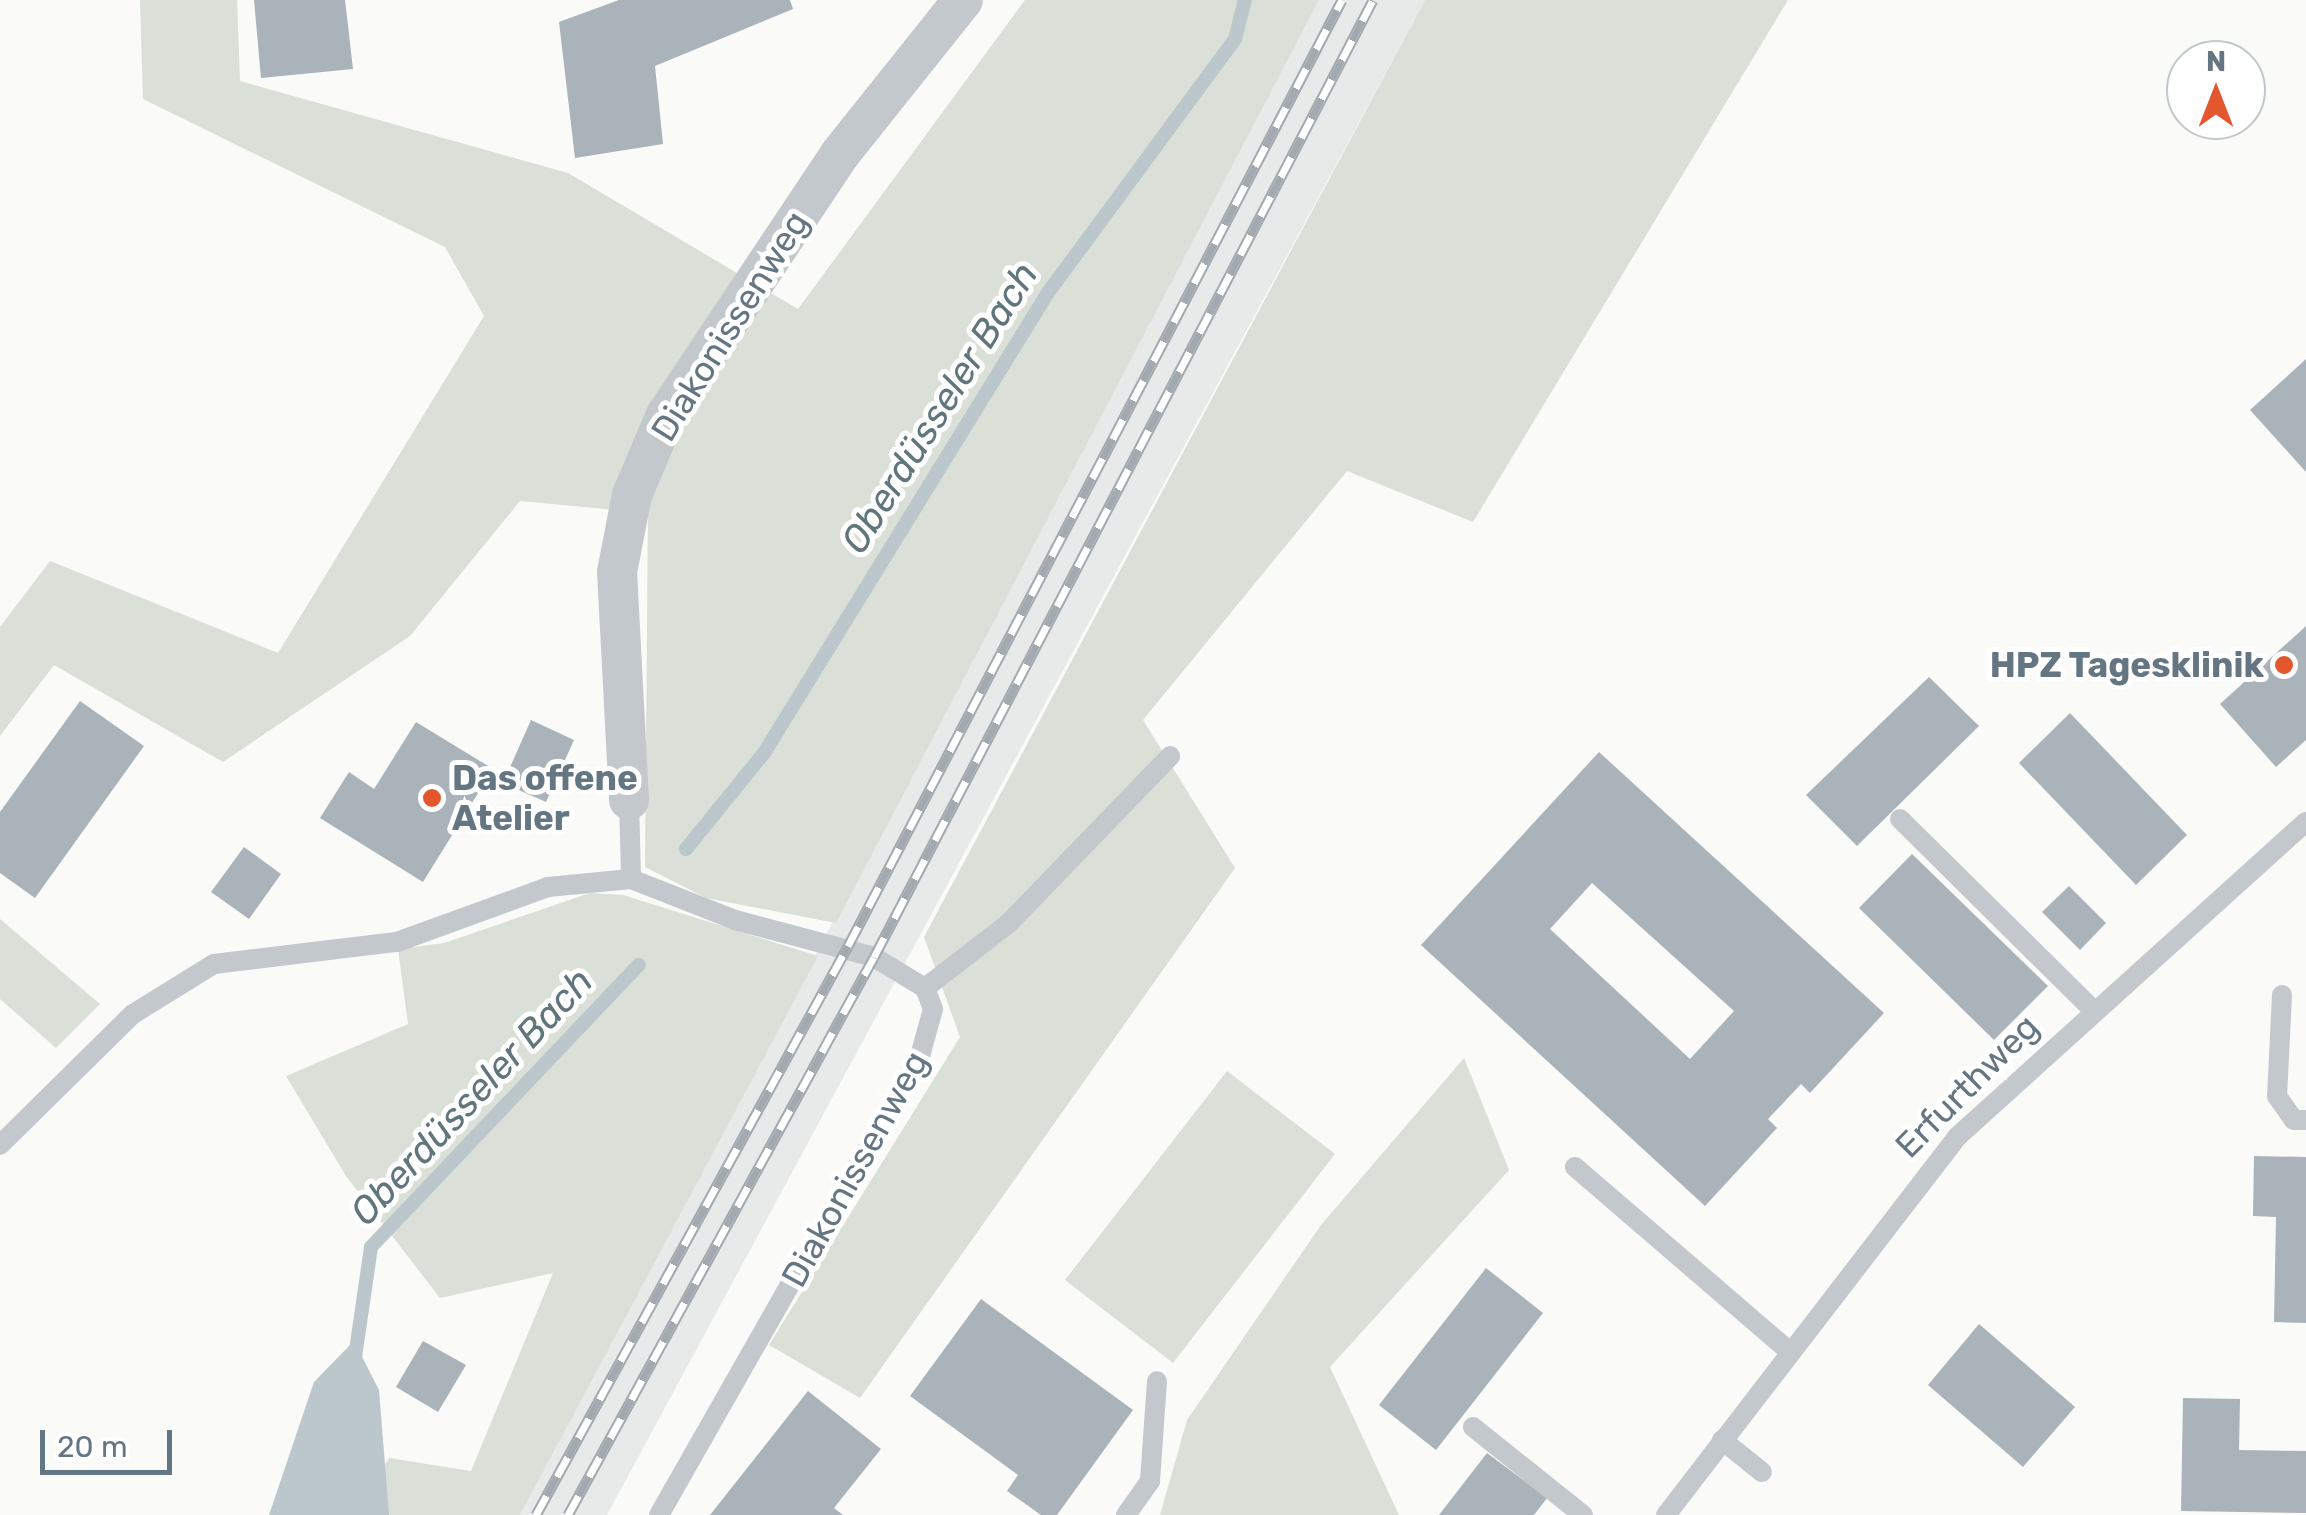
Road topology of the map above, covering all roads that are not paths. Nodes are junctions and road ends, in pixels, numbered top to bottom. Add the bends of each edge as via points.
1 (963, 0) edge
2 (1170, 756) dead end
3 (630, 800) joint
4 (1900, 818) dead end
5 (2306, 822) edge
6 (631, 880) junction
7 (925, 988) junction
8 (2282, 994) dead end
9 (2091, 1008) junction
10 (2306, 1120) edge
11 (0, 1145) edge
12 (1574, 1167) dead end
13 (1790, 1352) junction
14 (1157, 1381) dead end
15 (1474, 1427) dead end
16 (1722, 1440) junction
17 (1762, 1472) dead end
18 (659, 1515) edge
19 (1126, 1515) edge
20 (1583, 1515) edge
21 (1666, 1515) edge

1 - 3 street, Diakonissenweg via 829,171 666,416 632,494 617,572
2 - 7 lane via 1009,924
3 - 6 lane, Diakonissenweg
4 - 9 lane
5 - 9 lane, Erfurthweg
6 - 7 lane via 735,920 848,946
6 - 11 lane via 548,888 437,934 364,952 214,964 174,984
7 - 18 lane, Diakonissenweg via 933,1028 920,1056
8 - 10 lane via 2277,1096 2294,1120
9 - 13 lane, Erfurthweg via 1956,1137
12 - 13 lane
13 - 16 lane, Erfurthweg
14 - 19 lane via 1150,1480
15 - 20 lane
16 - 17 lane
16 - 21 lane, Erfurthweg

